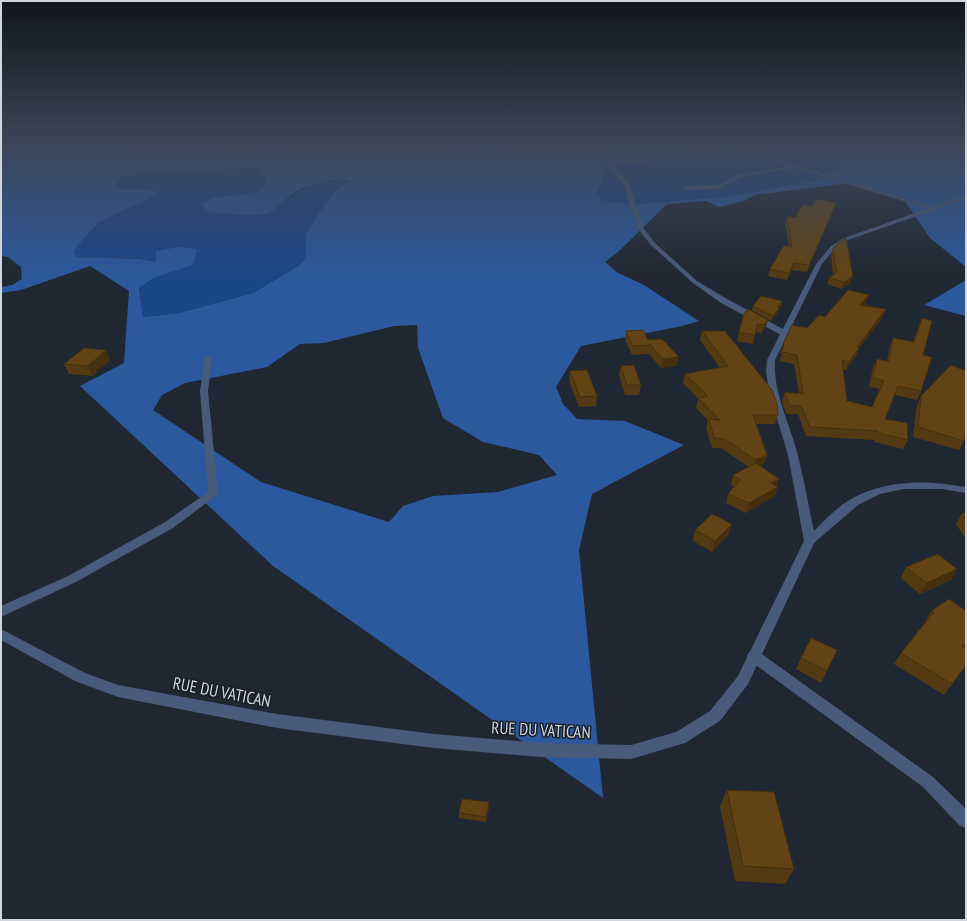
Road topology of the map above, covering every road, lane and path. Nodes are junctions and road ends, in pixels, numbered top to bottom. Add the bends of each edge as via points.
1 (629, 191) edge
2 (876, 191) edge
3 (966, 197) edge
4 (932, 208) junction
5 (784, 333) junction
6 (208, 359) dead end
7 (966, 490) edge
8 (810, 541) junction
9 (1, 612) edge
10 (1, 634) edge
11 (754, 656) junction
12 (966, 820) edge

1 - 5 street via 641,229 653,244 695,282 730,305
2 - 4 street
3 - 4 street
4 - 5 street via 861,233 834,246 819,264
5 - 8 street via 771,360 771,385 790,444
6 - 9 street via 204,391 213,493 169,525 72,579
7 - 8 street, RUE DU VATICAN via 942,486 904,486 877,491 854,502
8 - 11 street, RUE DU VATICAN
10 - 11 street, RUE DU VATICAN via 80,676 118,690 277,721 434,741 540,750 631,752 680,738 715,716 743,680
11 - 12 street via 928,782

